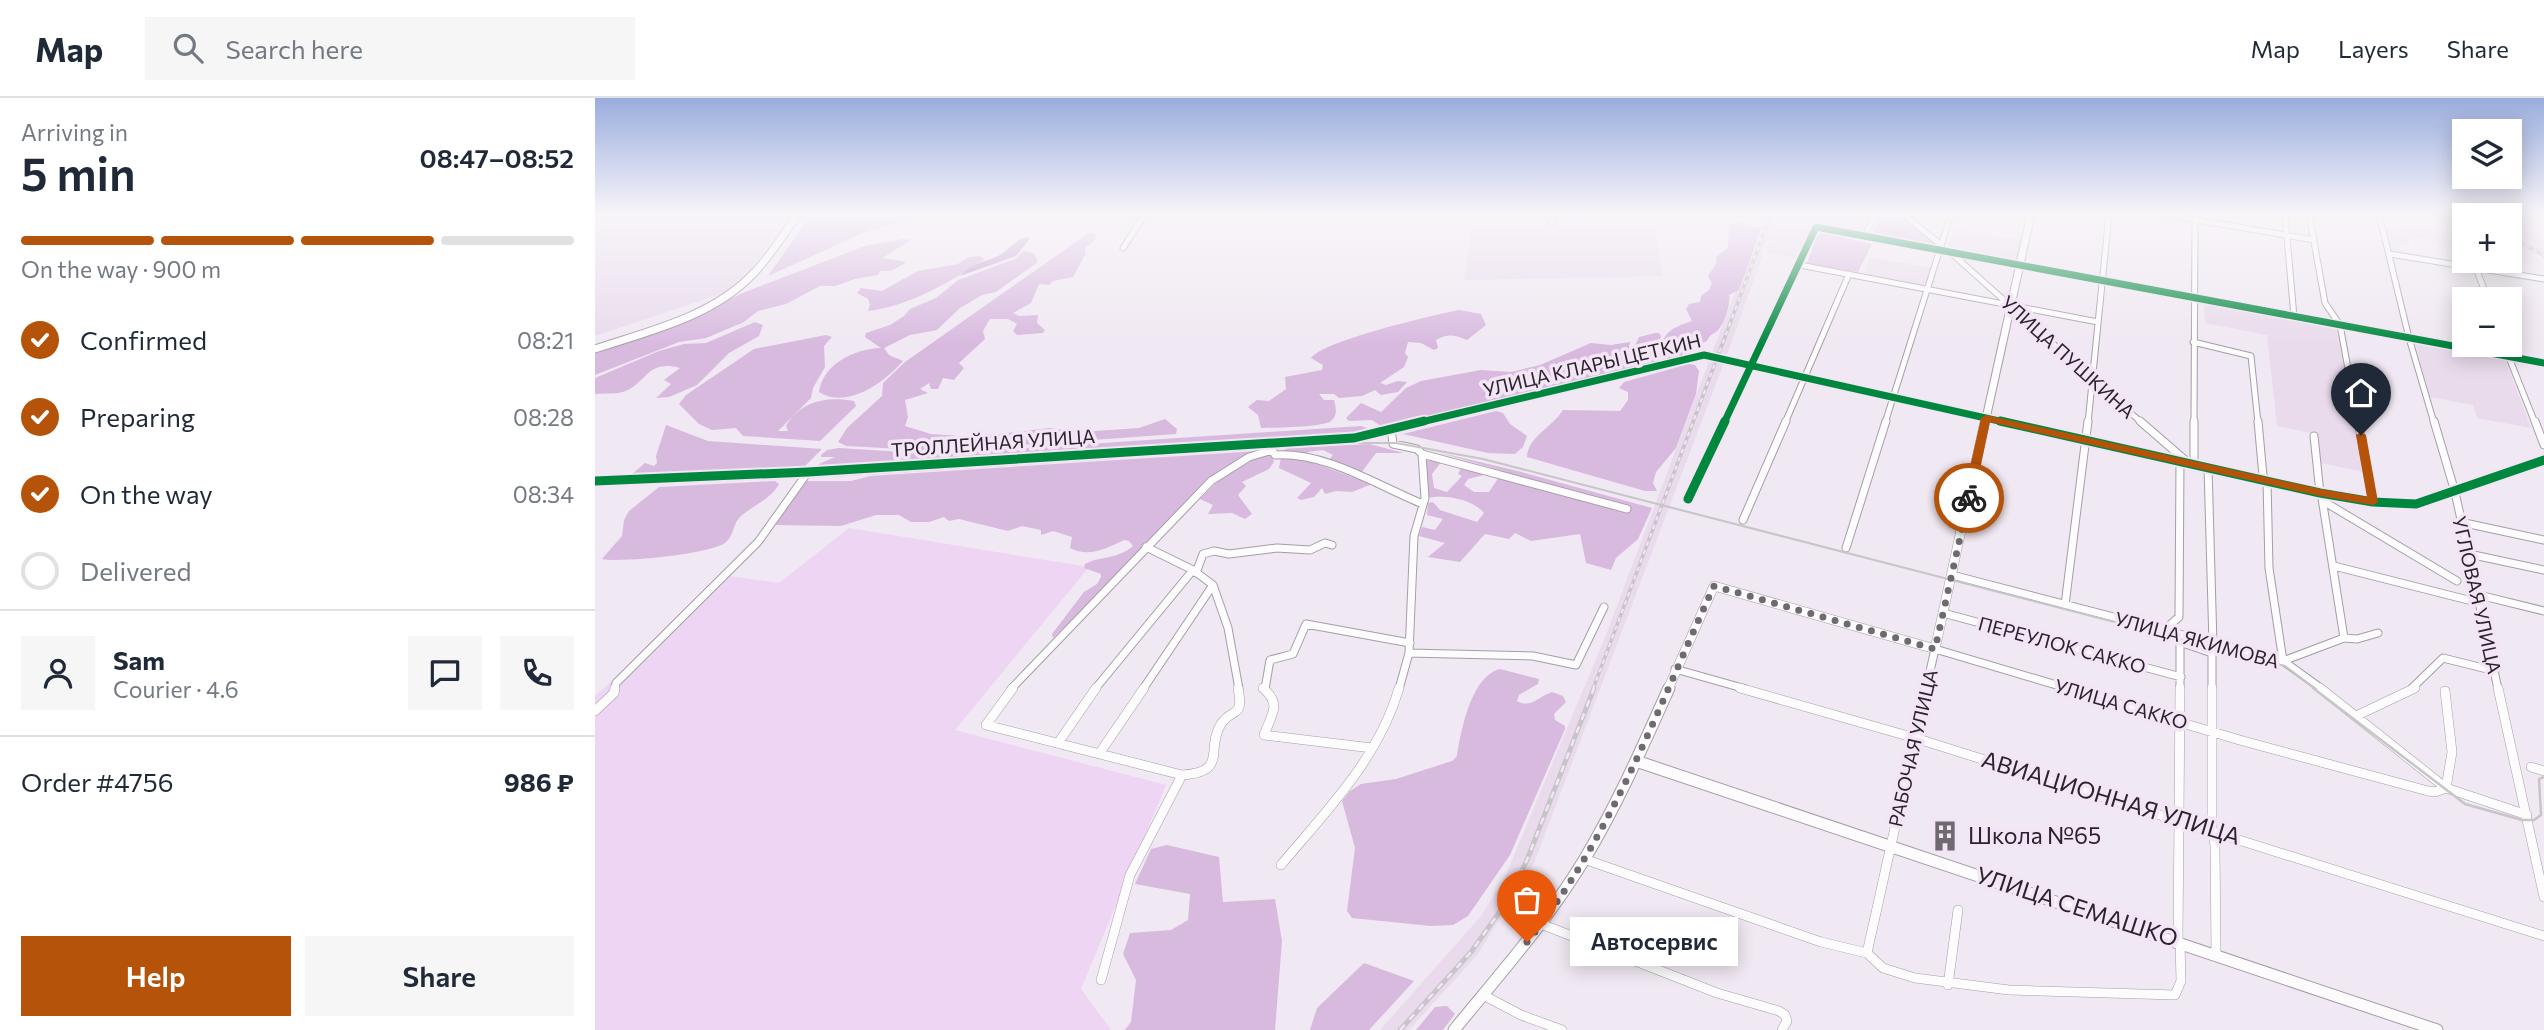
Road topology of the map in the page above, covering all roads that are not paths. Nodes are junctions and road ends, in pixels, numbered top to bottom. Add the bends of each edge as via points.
1 (766, 257) edge
2 (1803, 257) edge
3 (1936, 257) edge
4 (1956, 257) edge
5 (1977, 257) edge
6 (2021, 257) edge
7 (2104, 257) edge
8 (2194, 257) edge
9 (2288, 257) edge
10 (2316, 257) edge
11 (2391, 257) edge
12 (2411, 257) edge
13 (2452, 264) edge
14 (1800, 265) junction
15 (2019, 266) junction
16 (2507, 273) edge
17 (1849, 274) junction
18 (2544, 279) edge
19 (2102, 281) junction
20 (1926, 288) junction
21 (2193, 298) junction
22 (2011, 305) junction
23 (2294, 317) junction
24 (2098, 322) junction
25 (2340, 325) junction
26 (2409, 338) junction
27 (2193, 342) junction
28 (2452, 346) edge
29 (595, 348) edge
30 (2508, 357) joint
31 (2544, 363) edge
32 (1751, 365) junction
33 (1804, 377) junction
34 (2090, 379) junction
35 (1891, 397) junction
36 (1986, 418) junction
37 (1391, 429) junction
38 (2313, 436) dead end
39 (2086, 440) junction
40 (2544, 445) edge
41 (1271, 447) junction
42 (1422, 454) junction
43 (2544, 460) edge
44 (2187, 462) junction
45 (2208, 467) junction
46 (808, 472) junction
47 (2265, 478) junction
48 (595, 481) edge
49 (2455, 492) junction
50 (2320, 493) junction
51 (1688, 499) dead end
52 (2323, 502) junction
53 (2373, 502) junction
54 (1423, 504) junction
55 (1627, 509) dead end
56 (1743, 520) dead end
57 (2460, 522) junction
58 (2544, 540) edge
59 (1332, 545) dead end
60 (1146, 547) junction
61 (1846, 548) dead end
62 (2469, 554) junction
63 (2334, 566) junction
64 (2544, 570) edge
65 (1195, 571) junction
66 (1952, 575) junction
67 (2457, 581) dead end
68 (1213, 584) junction
69 (2480, 599) junction
70 (2065, 605) junction
71 (1604, 607) dead end
72 (2544, 611) edge
73 (1943, 613) junction
74 (2163, 631) junction
75 (2378, 633) dead end
76 (2344, 638) junction
77 (2180, 639) junction
78 (2213, 644) junction
79 (1410, 648) junction
80 (1935, 649) junction
81 (2283, 661) junction
82 (1675, 669) junction
83 (2495, 671) junction
84 (2181, 677) junction
85 (2445, 691) dead end
86 (595, 711) edge
87 (2355, 716) junction
88 (2178, 720) junction
89 (2212, 731) junction
90 (1915, 738) junction
91 (1058, 743) junction
92 (1372, 748) junction
93 (1099, 754) junction
94 (1636, 761) junction
95 (2531, 767) dead end
96 (2544, 771) edge
97 (1182, 775) junction
98 (2446, 789) junction
99 (2527, 815) junction
100 (2177, 818) junction
101 (2212, 829) junction
102 (1891, 845) junction
103 (1584, 859) junction
104 (1281, 865) dead end
105 (2544, 897) edge
106 (1958, 910) dead end
107 (1541, 924) junction
108 (2544, 936) edge
109 (2179, 941) junction
110 (1867, 953) junction
111 (2216, 954) junction
112 (1101, 980) dead end
113 (1948, 985) junction
114 (1483, 995) junction
115 (1454, 1030) edge
116 (1562, 1030) edge
117 (1782, 1030) edge
118 (2437, 1030) edge

1 - 29 main road via 723,298 677,320
2 - 14 street
3 - 20 street
4 - 22 street, УЛИЦА ПУШКИНА
5 - 15 street
6 - 15 main road, РАБОЧАЯ УЛИЦА
7 - 19 street
8 - 21 street
9 - 23 street
10 - 25 street via 2325,303
11 - 26 street, УГЛОВАЯ УЛИЦА
12 - 13 street
14 - 17 street
14 - 32 street
15 - 19 street
15 - 22 main road, РАБОЧАЯ УЛИЦА
16 - 18 street
17 - 20 street
17 - 33 street
19 - 21 street
19 - 24 street
20 - 22 street
20 - 35 street
21 - 23 street
21 - 27 street
22 - 24 street
22 - 34 street, УЛИЦА ПУШКИНА
22 - 36 main road, РАБОЧАЯ УЛИЦА
23 - 25 street
24 - 34 street
25 - 26 street
25 - 53 street
26 - 28 street
26 - 49 street, УГЛОВАЯ УЛИЦА
27 - 44 street
27 - 47 street via 2251,356
30 - 31 street
30 - 40 street
32 - 33 street, УЛИЦА КЛАРЫ ЦЕТКИН
32 - 37 street, УЛИЦА КЛАРЫ ЦЕТКИН via 1697,356
32 - 51 street
33 - 35 street, УЛИЦА КЛАРЫ ЦЕТКИН
33 - 56 street
34 - 39 street
34 - 44 street, УЛИЦА ПУШКИНА
35 - 36 street, УЛИЦА КЛАРЫ ЦЕТКИН
35 - 61 street
36 - 39 street, УЛИЦА КЛАРЫ ЦЕТКИН
36 - 66 main road, РАБОЧАЯ УЛИЦА
37 - 41 street, ТРОЛЛЕЙНАЯ УЛИЦА
37 - 42 street via 1393,444
38 - 50 street
39 - 44 street, УЛИЦА КЛАРЫ ЦЕТКИН
39 - 70 street
41 - 46 street, ТРОЛЛЕЙНАЯ УЛИЦА
41 - 54 street via 1275,455 1302,457 1358,475
41 - 60 street via 1211,481
42 - 54 street
42 - 55 street
43 - 49 street, УЛИЦА КЛАРЫ ЦЕТКИН
44 - 45 street, УЛИЦА КЛАРЫ ЦЕТКИН
44 - 74 street via 2179,617
45 - 47 street, УЛИЦА КЛАРЫ ЦЕТКИН
45 - 78 street
46 - 48 street, ТРОЛЛЕЙНАЯ УЛИЦА
46 - 86 street via 758,542 616,683 614,693
47 - 50 street, УЛИЦА КЛАРЫ ЦЕТКИН
47 - 81 street via 2269,568
49 - 53 street, УЛИЦА КЛАРЫ ЦЕТКИН via 2416,503
49 - 57 street, УГЛОВАЯ УЛИЦА
50 - 52 street
50 - 53 street, УЛИЦА КЛАРЫ ЦЕТКИН
52 - 63 street
52 - 67 street
54 - 79 street via 1415,536
57 - 58 street
57 - 62 street, УГЛОВАЯ УЛИЦА
59 - 65 street via 1225,555 1208,552
60 - 65 street
60 - 91 street via 1009,692 986,724
62 - 64 street
62 - 69 street, УГЛОВАЯ УЛИЦА
63 - 69 street
63 - 76 street
65 - 68 street
65 - 91 street via 1100,682
66 - 70 street, УЛИЦА ЯКИМОВА
66 - 73 main road, РАБОЧАЯ УЛИЦА
68 - 93 street
68 - 97 street via 1230,635 1241,703 1221,724 1211,765 1199,774
69 - 72 street
69 - 83 street, УГЛОВАЯ УЛИЦА
70 - 74 street, УЛИЦА ЯКИМОВА
71 - 79 street via 1576,665 1533,656
73 - 80 main road, РАБОЧАЯ УЛИЦА
73 - 84 street, ПЕРЕУЛОК САККО
74 - 77 street, УЛИЦА ЯКИМОВА
75 - 76 street
76 - 81 street
77 - 78 street, УЛИЦА ЯКИМОВА
77 - 84 street
77 - 89 street via 2212,653
78 - 81 street, УЛИЦА ЯКИМОВА
79 - 92 street via 1391,716
79 - 92 street via 1306,624 1293,654 1269,662 1263,688 1276,703 1264,735
80 - 82 main road, УЛИЦА САККО via 1714,586
80 - 88 street, УЛИЦА САККО
80 - 90 street, РАБОЧАЯ УЛИЦА
81 - 87 street, УЛИЦА ЯКИМОВА
82 - 90 street, АВИАЦИОННАЯ УЛИЦА
82 - 94 main road
83 - 87 street via 2443,658 2416,687
83 - 99 street, УГЛОВАЯ УЛИЦА
84 - 88 street
85 - 98 street via 2453,740
87 - 98 street, УЛИЦА ЯКИМОВА
88 - 89 street, УЛИЦА САККО
88 - 100 street
89 - 98 street, УЛИЦА САККО via 2428,791
89 - 101 street
90 - 100 street, АВИАЦИОННАЯ УЛИЦА
90 - 102 street, РАБОЧАЯ УЛИЦА
91 - 93 street
92 - 104 street via 1336,803
93 - 97 street
94 - 102 main road, УЛИЦА СЕМАШКО
94 - 103 main road
95 - 96 street
97 - 112 street via 1130,875
98 - 99 street, УЛИЦА САККО
99 - 105 street, УГЛОВАЯ УЛИЦА
100 - 101 street, АВИАЦИОННАЯ УЛИЦА
100 - 109 street
101 - 108 street, АВИАЦИОННАЯ УЛИЦА
101 - 111 street
102 - 109 main road, УЛИЦА СЕМАШКО
102 - 110 street, РАБОЧАЯ УЛИЦА
103 - 107 main road
103 - 110 street via 1821,942
106 - 113 street
107 - 114 main road
107 - 117 street via 1717,993 1779,1011 1787,1021
109 - 111 main road, УЛИЦА СЕМАШКО
109 - 113 street via 2181,981 2175,995 1993,991
110 - 113 street via 1876,964 1899,974
111 - 118 main road, УЛИЦА СЕМАШКО
114 - 115 main road
114 - 116 street

